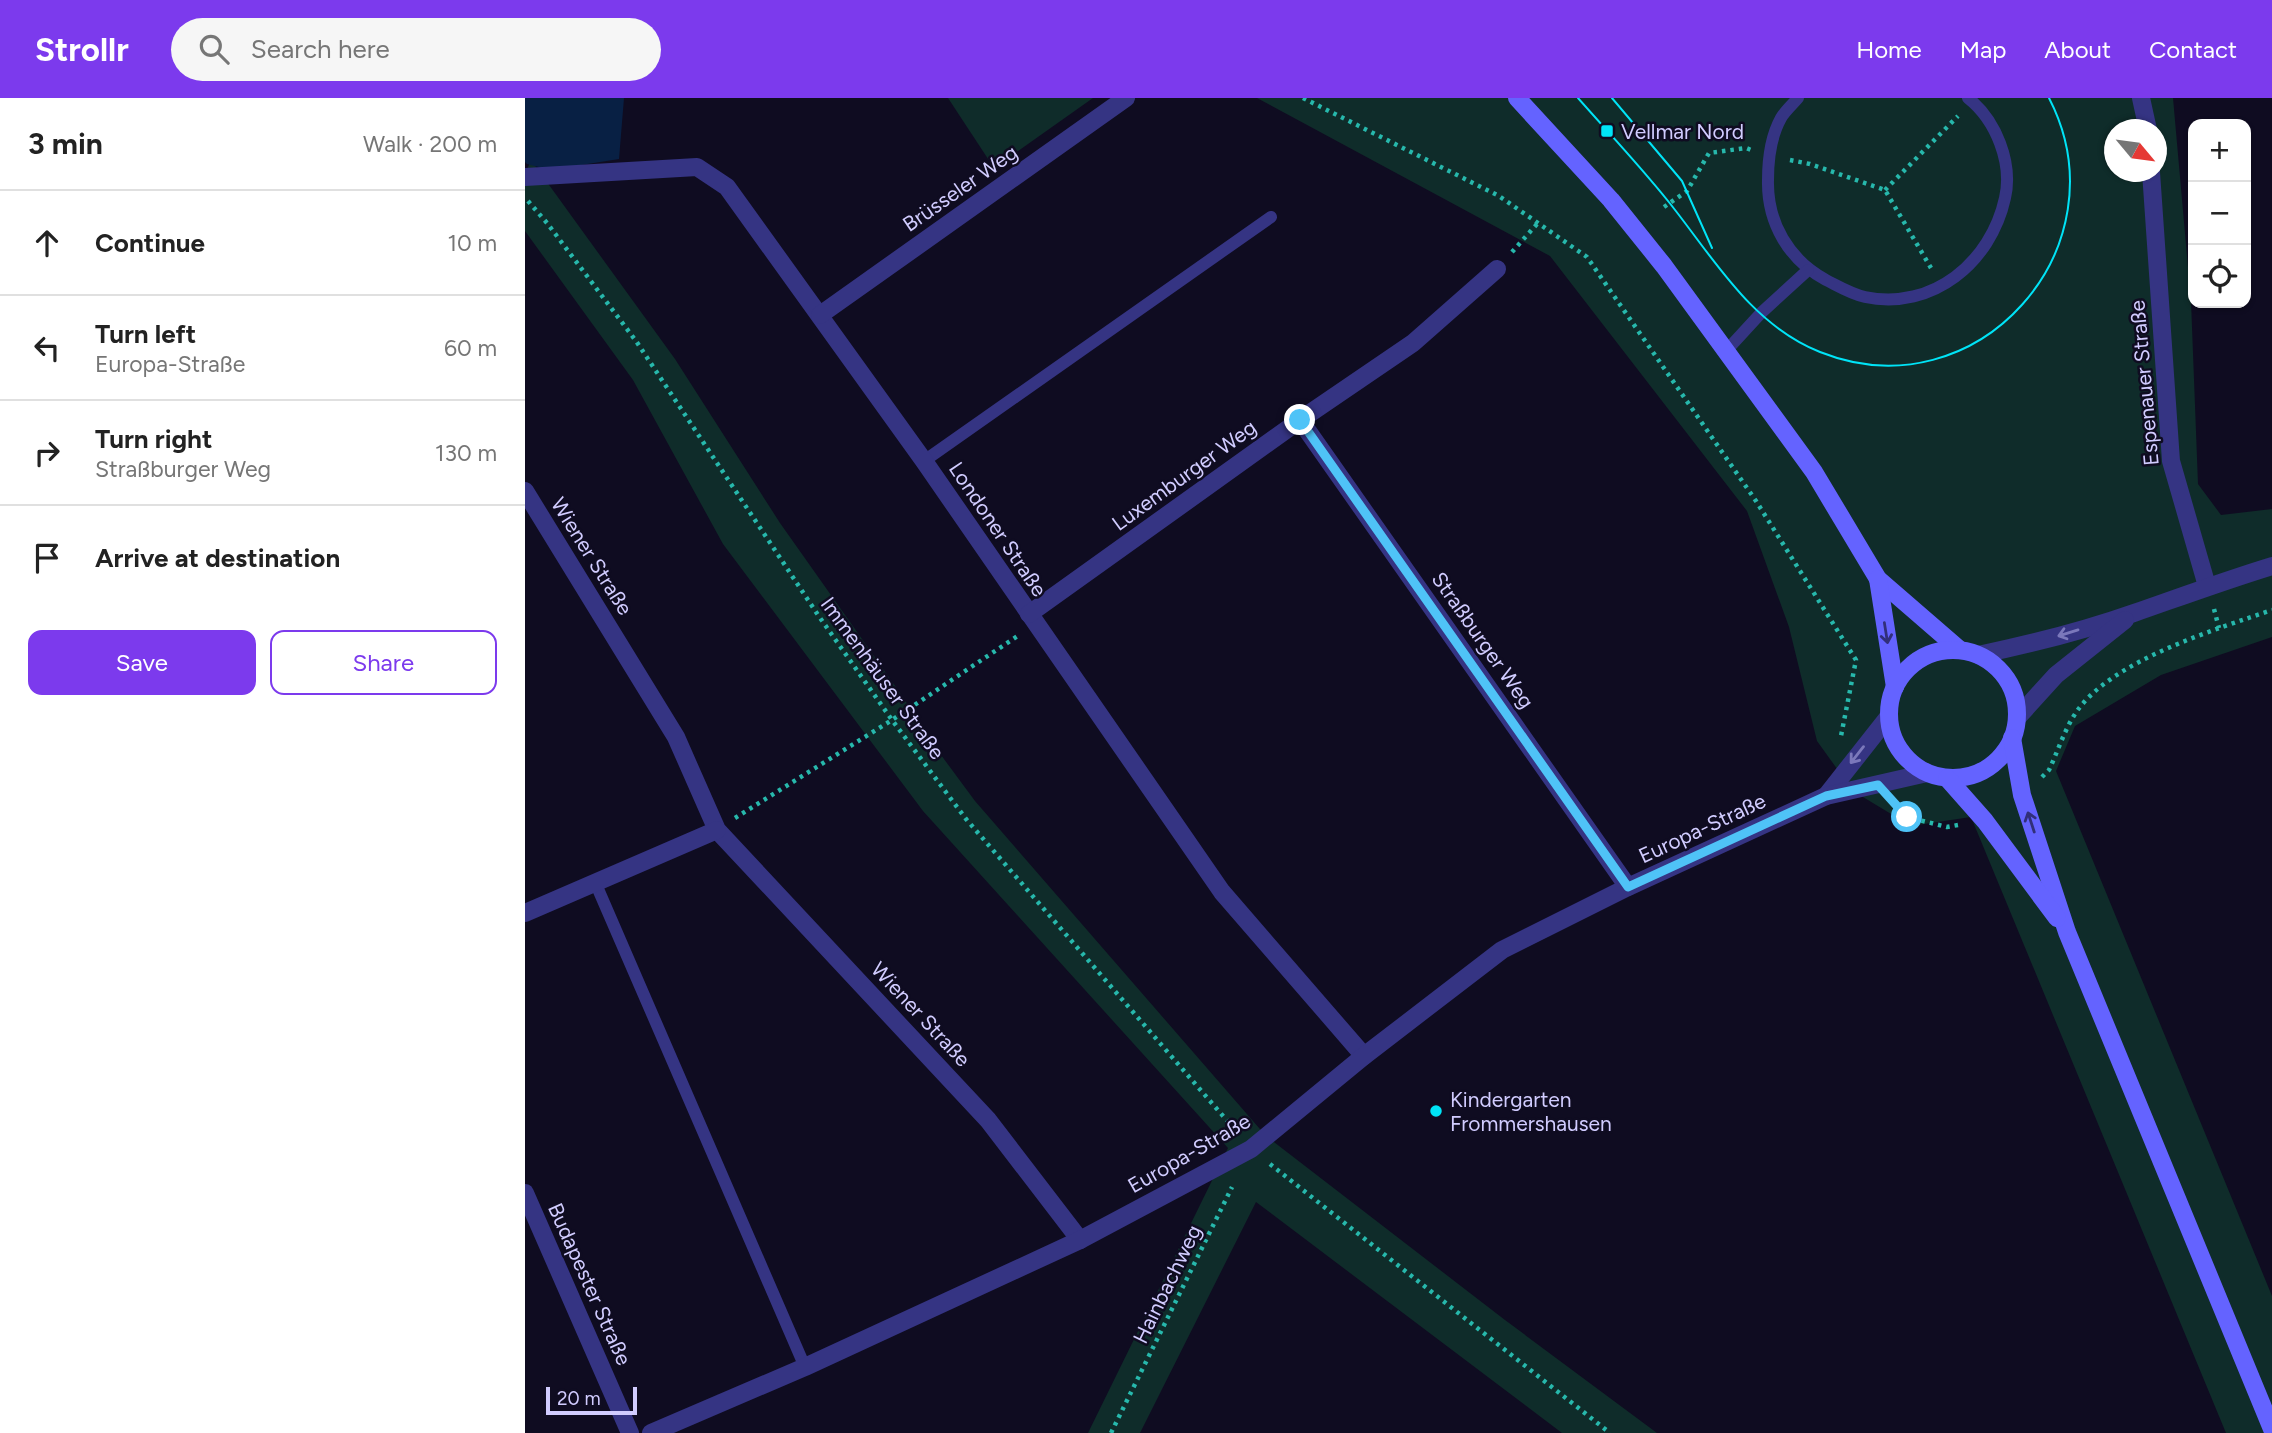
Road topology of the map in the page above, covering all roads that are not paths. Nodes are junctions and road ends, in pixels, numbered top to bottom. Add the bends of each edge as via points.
1 (1126, 98) edge
2 (1517, 98) edge
3 (1798, 98) edge
4 (2141, 98) edge
5 (1971, 100) edge
6 (2146, 119) edge
7 (525, 177) edge
8 (2152, 182) edge
9 (1271, 217) dead end
10 (1497, 269) road end
11 (1808, 270) junction
12 (820, 315) junction
13 (1727, 350) junction
14 (1300, 420) junction
15 (924, 461) junction
16 (525, 491) edge
17 (2272, 566) edge
18 (1878, 579) junction
19 (2207, 586) junction
20 (1029, 614) junction
21 (2133, 614) junction
22 (1960, 650) junction
23 (1978, 655) junction
24 (1895, 687) junction
25 (1889, 716) junction
26 (2017, 718) junction
27 (2012, 738) junction
28 (1927, 773) junction
29 (1947, 778) junction
30 (1826, 796) junction
31 (717, 830) junction
32 (595, 882) junction
33 (1628, 887) junction
34 (525, 913) edge
35 (2067, 932) junction
36 (1364, 1056) junction
37 (525, 1193) edge
38 (1080, 1240) junction
39 (805, 1367) junction
40 (2272, 1429) edge
41 (630, 1433) edge
42 (651, 1433) edge

1 - 12 street, Brüsseler Weg
2 - 13 main road via 1611,200
3 - 11 lane via 1781,118 1769,156 1768,188 1782,240
4 - 6 street
5 - 11 lane via 1993,127 2005,159 2006,195 1997,226 1982,252 1955,279 1923,295 1896,300 1864,297
7 - 12 street, Londoner Straße via 697,167 726,187
8 - 19 street, Espenauer Straße via 2172,461
9 - 15 lane
10 - 14 street, Luxemburger Weg via 1413,343
11 - 13 lane
12 - 15 street, Londoner Straße
13 - 18 main road via 1814,471
14 - 20 street, Luxemburger Weg
14 - 33 street, Straßburger Weg
15 - 20 street, Londoner Straße
16 - 31 street, Wiener Straße via 676,737
17 - 19 street
18 - 22 main road
18 -> 24 main road
19 - 21 street
20 - 36 street, Londoner Straße via 1222,892
21 -> 23 street
21 - 26 street via 2056,675
22 - 23 main road
22 - 24 main road via 1923,658 1906,670
23 - 26 main road via 2007,680
24 - 25 main road
25 - 28 main road via 1897,746
25 -> 30 street, Europa-Straße
26 - 27 main road
27 - 29 main road via 1986,769 1967,777
35 -> 27 main road via 2022,795
28 - 29 main road
28 - 30 street, Europa-Straße
29 - 35 main road via 1985,821
30 - 33 street, Europa-Straße
31 - 32 street
31 - 38 street, Wiener Straße via 988,1120
32 - 34 street
32 - 39 lane
33 - 36 street, Europa-Straße via 1501,950
35 - 40 main road
36 - 38 street, Europa-Straße via 1251,1149
37 - 41 street, Budapester Straße
38 - 39 street, Europa-Straße
39 - 42 street, Europa-Straße

